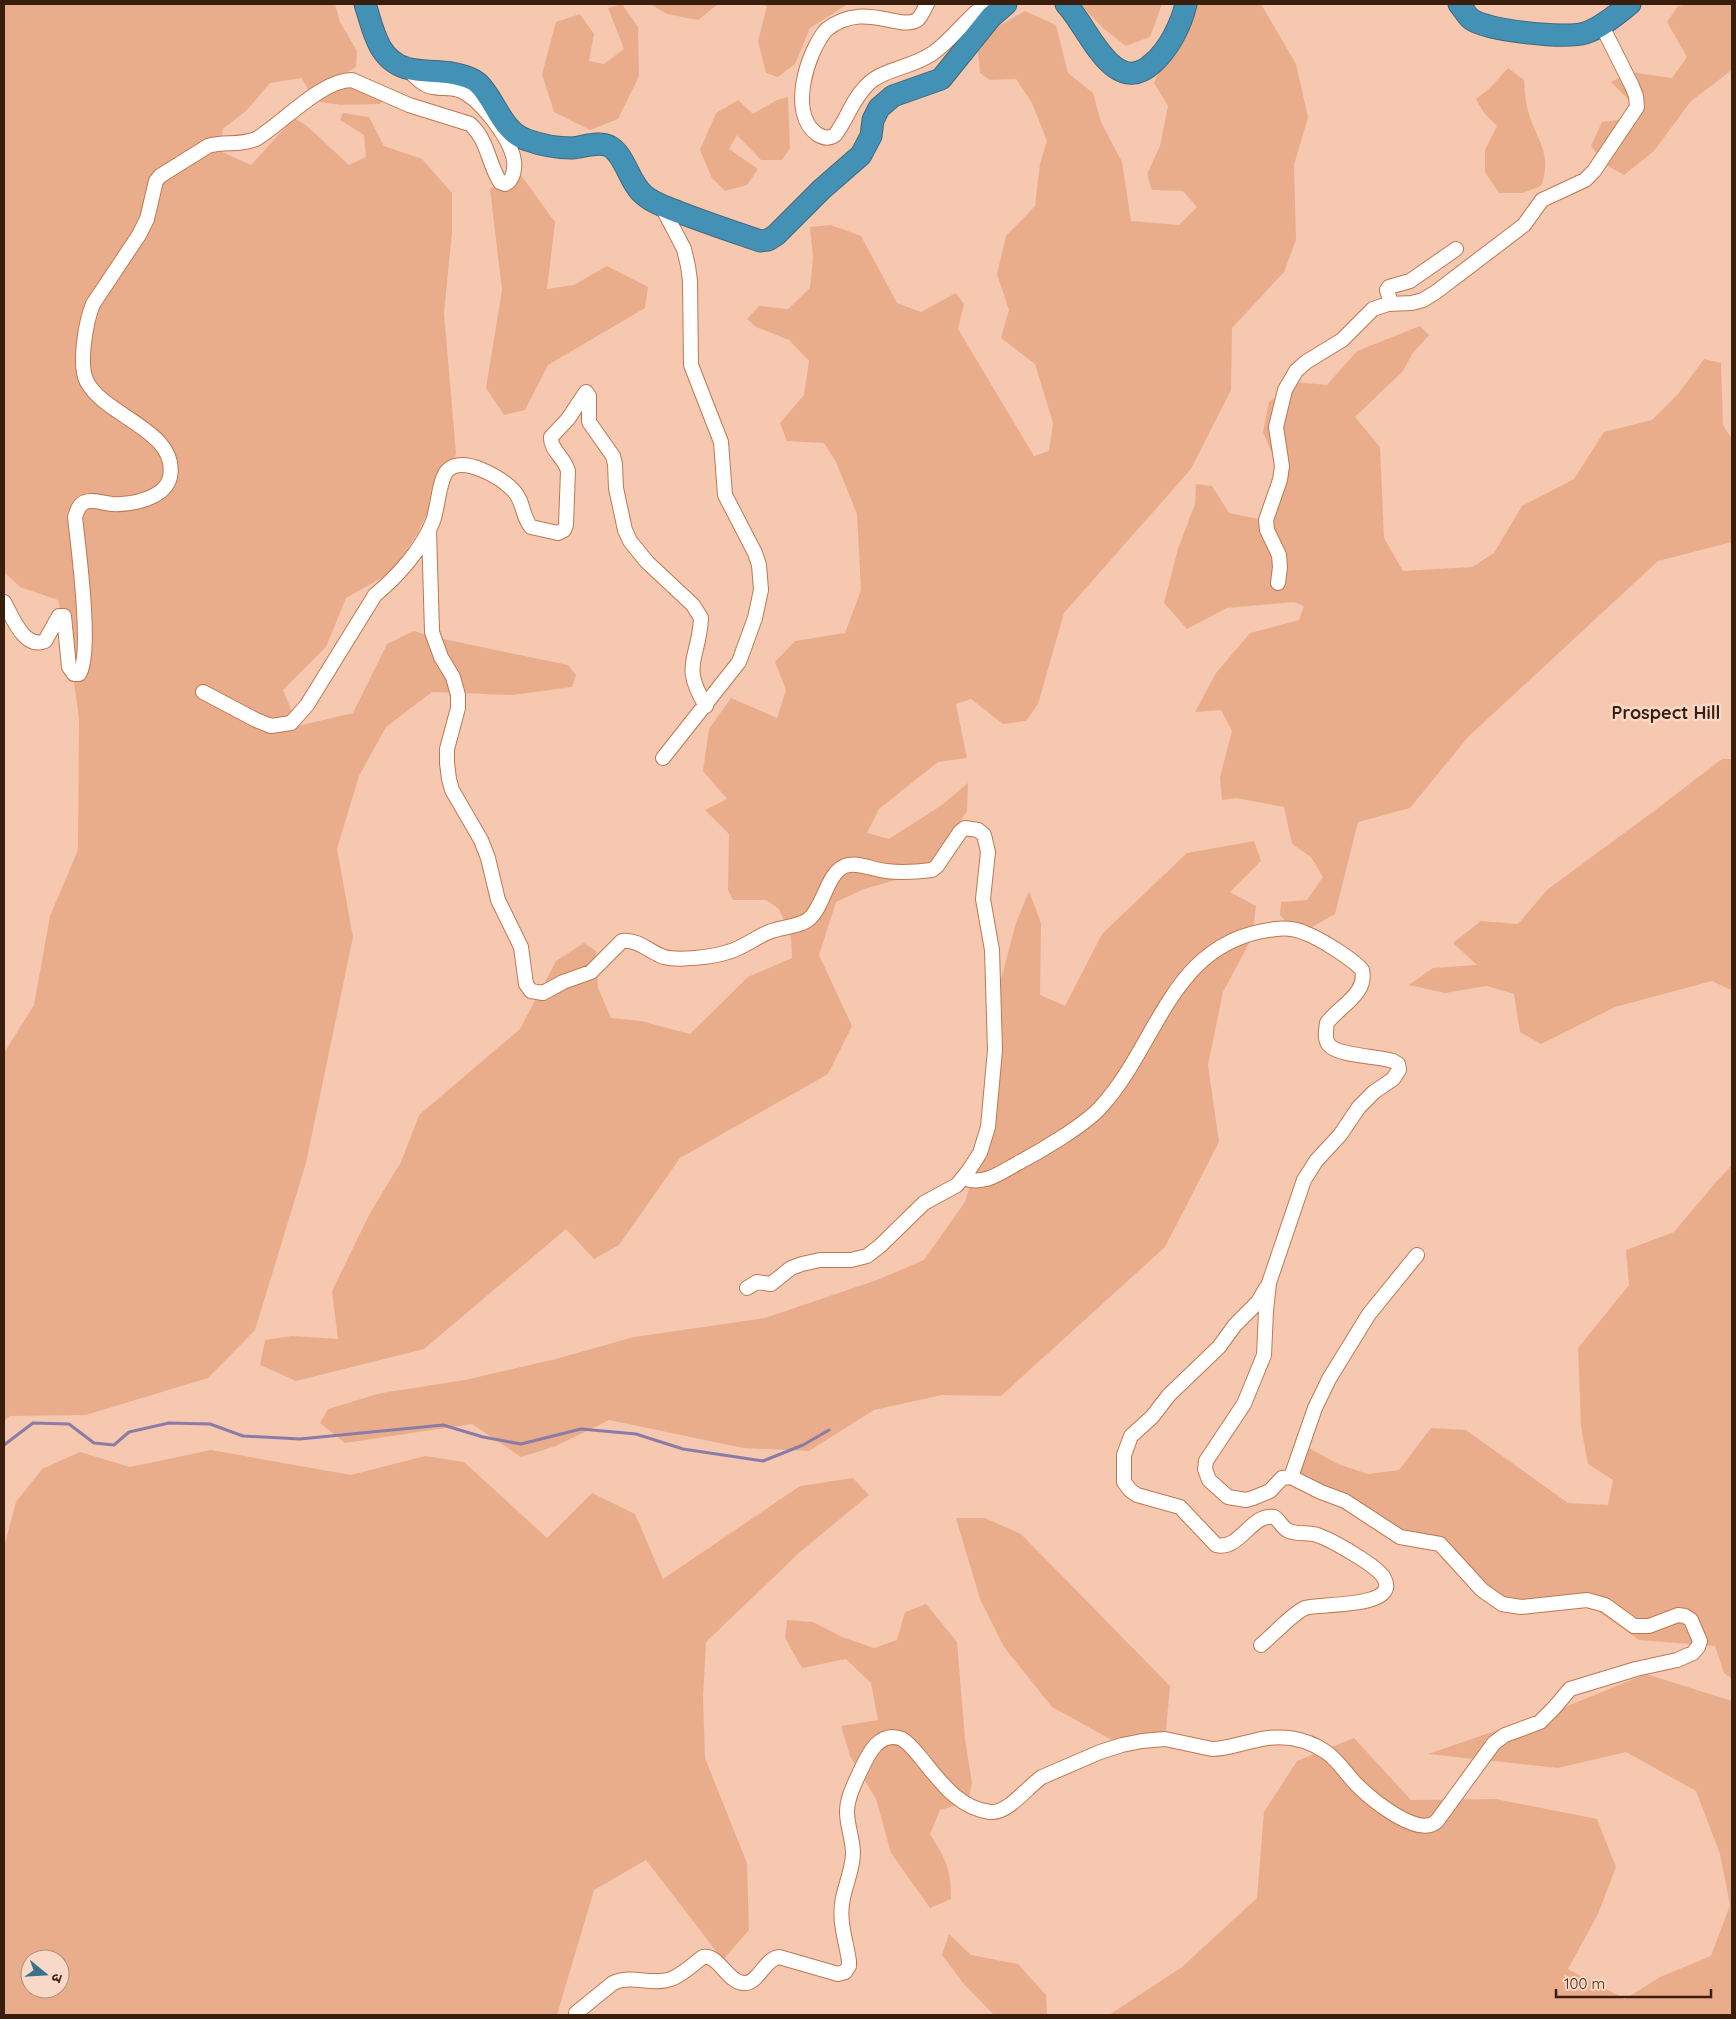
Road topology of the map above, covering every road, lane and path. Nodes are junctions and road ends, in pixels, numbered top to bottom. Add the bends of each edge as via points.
1 (365, 4) edge
2 (927, 4) edge
3 (986, 4) edge
4 (1006, 4) edge
5 (1066, 4) edge
6 (1186, 4) edge
7 (1459, 4) edge
8 (1630, 4) edge
9 (1601, 24) junction
10 (406, 68) junction
11 (661, 205) junction
12 (1456, 250) dead end
13 (1391, 304) junction
14 (429, 530) junction
15 (1278, 583) dead end
16 (4, 602) edge
17 (203, 692) dead end
18 (706, 706) junction
19 (663, 758) dead end
20 (963, 1178) junction
21 (1416, 1255) dead end
22 (1270, 1283) junction
23 (747, 1288) dead end
24 (1291, 1476) junction
25 (1261, 1645) dead end
26 (576, 2013) dead end

1 - 10 highway via 377,43 390,59
2 - 3 street via 915,21 877,11 858,10 839,18 826,30 809,64 801,95 802,108 813,131 824,138 831,138 851,104 870,82 934,53
4 - 11 highway via 991,17 941,79 893,96 879,108 871,136 861,154 768,240 760,241
5 - 6 highway via 1115,69 1130,74 1144,71 1161,56 1180,24
7 - 9 highway via 1471,19 1503,29 1559,35 1585,33
8 - 9 highway
9 - 13 street via 1632,86 1637,107 1594,172 1585,180 1542,200 1524,224 1436,292 1412,303
10 - 11 highway via 462,75 478,83 507,125 527,140 557,147 609,146 617,152 637,189
10 - 16 street via 428,86 459,90 480,104 509,144 514,161 509,182 500,182 483,140 470,124 409,105 352,80 328,86 256,139 243,144 216,143 208,146 160,176 139,235 93,304 82,365 86,381 99,397 114,411 156,438 167,451 170,478 167,486 143,500 113,504 88,501 78,508 75,517 85,621 79,674 74,674 69,667 64,616 59,616 45,641 38,642 24,637
11 - 18 street via 684,249 688,266 691,365 721,442 725,494 755,553 760,576 759,604 745,649
12 - 13 street via 1410,281 1388,287
13 - 15 street via 1373,309 1342,340 1296,370 1285,390 1276,427 1282,466 1280,480 1266,520 1279,555
14 - 17 street via 391,582 375,595 307,705 290,723 271,726
14 - 18 street via 445,474 451,468 461,466 489,473 512,489 521,500 531,528 558,533 564,530 568,471 551,444 551,437 588,393 589,422 613,456 617,497 630,541 693,605 701,618 691,670
14 - 20 street via 432,632 458,695 458,708 447,749 449,779 488,858 498,900 521,947 526,984 531,991 543,993 591,972 622,941 639,944 670,958 731,952 770,931 808,919 839,870 846,865 887,872 932,870 965,828 978,830 984,835 988,852 983,900 992,950 994,1068 984,1142 976,1161
18 - 19 street
20 - 22 street via 986,1180 1031,1156 1099,1108 1126,1073 1170,998 1200,961 1216,948 1260,931 1283,929 1306,933 1358,966 1363,975 1354,996 1327,1023 1328,1045 1340,1051 1393,1061 1400,1070 1365,1100 1312,1166 1304,1180
20 - 23 street via 924,1203 867,1256 807,1262 791,1268 770,1284 757,1282
21 - 24 street via 1369,1314 1329,1379
22 - 24 street via 1264,1355 1244,1404 1232,1426 1210,1453 1205,1468 1212,1484 1228,1497 1239,1500 1265,1494 1282,1478
22 - 25 street via 1219,1347 1131,1436 1124,1455 1124,1482 1130,1490 1180,1507 1216,1545 1229,1544 1262,1518 1274,1516 1287,1530 1321,1536 1364,1561 1384,1577 1384,1590 1376,1598 1305,1608
24 - 26 street via 1345,1501 1400,1537 1443,1545 1482,1590 1502,1604 1521,1607 1587,1600 1605,1605 1634,1626 1649,1626 1678,1615 1685,1616 1691,1620 1699,1637 1698,1647 1685,1657 1570,1689 1540,1722 1504,1735 1494,1743 1437,1821 1425,1827 1410,1823 1362,1791 1326,1752 1313,1744 1290,1738 1263,1739 1220,1749 1166,1739 1122,1745 1042,1777 998,1813 980,1810 957,1799 906,1742 892,1738 881,1740 868,1754 848,1805 853,1853 841,1911 850,1961 847,1970 838,1974 776,1957 752,1981 742,1984 707,1956 671,1979 633,1978 613,1983

